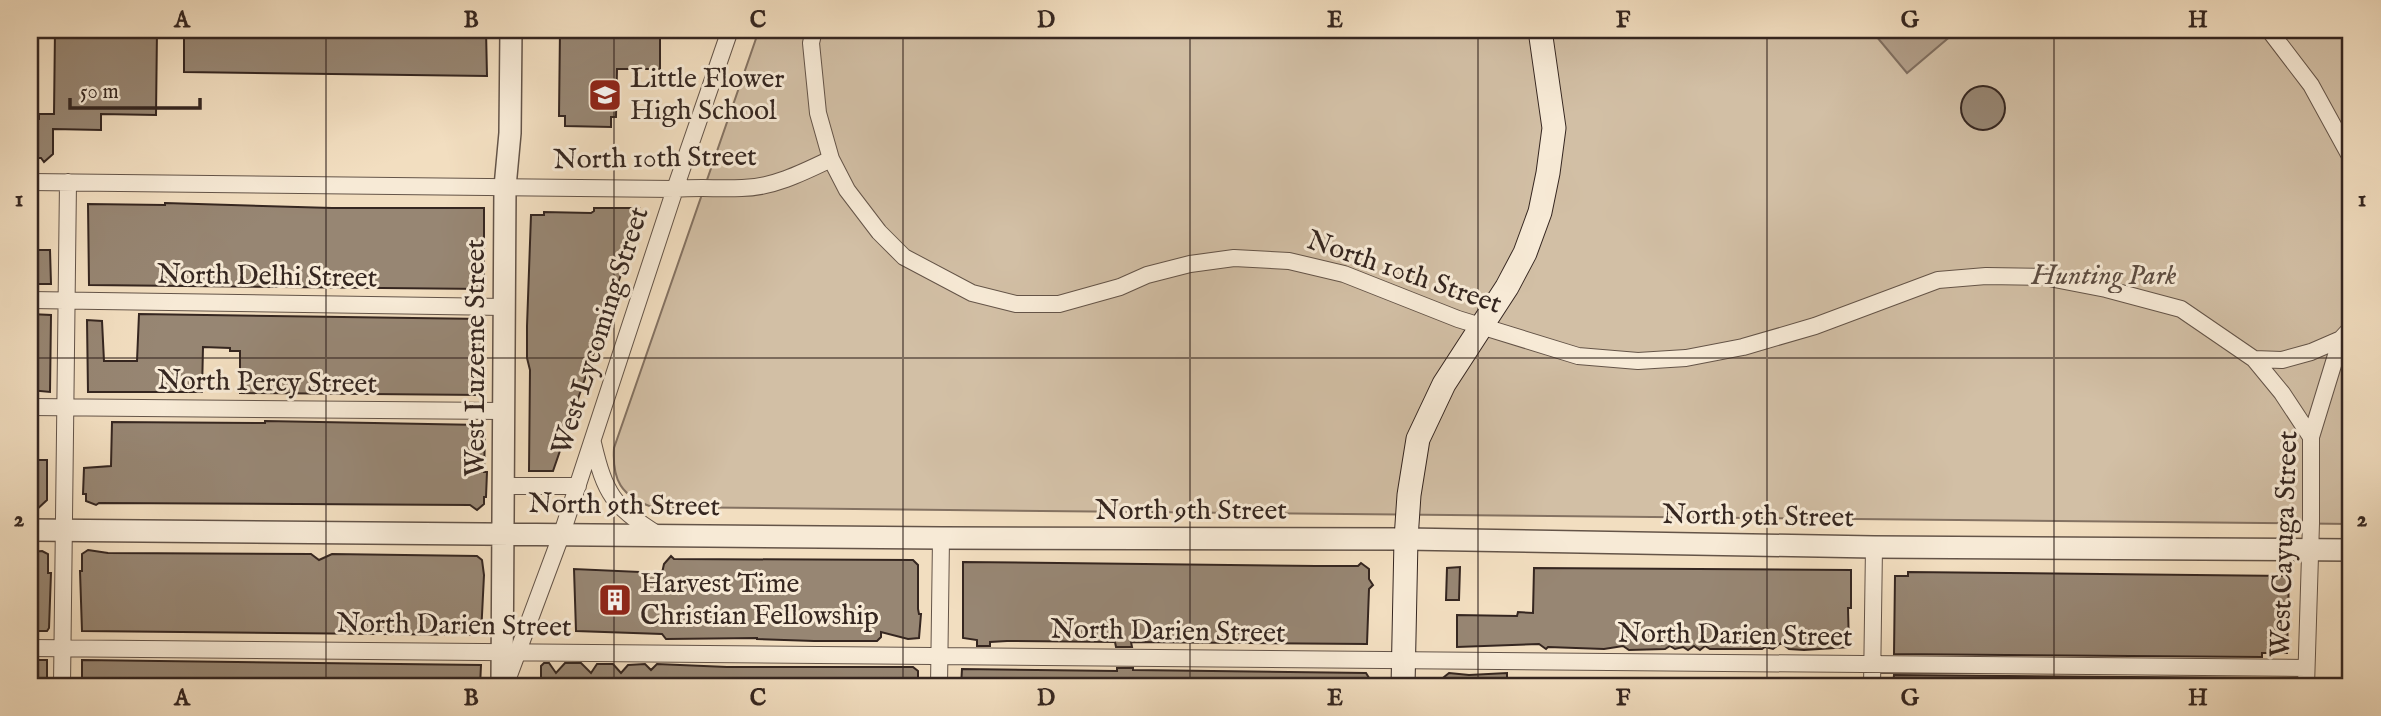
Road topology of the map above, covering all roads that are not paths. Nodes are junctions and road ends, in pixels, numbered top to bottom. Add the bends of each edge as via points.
1 (511, 30) edge
2 (730, 30) edge
3 (814, 30) edge
4 (1540, 30) edge
5 (2269, 30) edge
6 (2351, 158) edge
7 (831, 159) junction
8 (30, 182) edge
9 (68, 183) junction
10 (505, 187) junction
11 (675, 188) junction
12 (30, 300) edge
13 (66, 300) junction
14 (504, 307) junction
15 (1482, 326) junction
16 (2346, 333) edge
17 (2254, 359) junction
18 (30, 407) edge
19 (64, 407) junction
20 (503, 411) junction
21 (2311, 437) junction
22 (592, 441) junction
23 (503, 486) junction
24 (578, 486) junction
25 (30, 530) edge
26 (63, 530) junction
27 (503, 532) junction
28 (562, 533) junction
29 (657, 534) junction
30 (941, 538) junction
31 (1406, 539) junction
32 (1874, 547) junction
33 (2309, 550) junction
34 (2351, 550) edge
35 (30, 648) edge
36 (62, 649) junction
37 (511, 653) junction
38 (939, 656) junction
39 (1403, 659) junction
40 (1872, 663) junction
41 (2306, 668) junction
42 (62, 686) edge
43 (504, 686) edge
44 (939, 686) edge
45 (1403, 686) edge
46 (1872, 686) edge
47 (2306, 686) edge

1 - 10 street, West Luzerne Street
2 - 11 street, West Lycoming Street
3 - 7 street via 811,43 818,113
4 - 15 main road via 1554,128 1548,173 1525,253
5 - 6 street via 2311,85
7 - 11 street, North 10th Street via 770,184
7 - 15 street, North 10th Street via 879,232 904,257 971,293 1016,304 1059,304 1190,264 1234,258 1289,261 1344,274
8 - 9 street, North 10th Street
9 - 10 street, North 10th Street
9 - 13 street
10 - 11 street, North 10th Street
10 - 14 street, West Luzerne Street
11 - 22 street, West Lycoming Street
12 - 13 street, North Delhi Street
13 - 14 street, North Delhi Street
13 - 19 street
14 - 20 street, West Luzerne Street
15 - 17 street, North 10th Street via 1578,356 1638,361 1686,358 1815,326 1938,280 2044,277 2181,309
15 - 31 main road via 1444,384 1418,439
16 - 17 street via 2311,352 2281,360
16 - 21 street, West Cayuga Street
17 - 21 street, North 10th Street
18 - 19 street, North Percy Street
19 - 20 street, North Percy Street
19 - 26 street
20 - 23 street, West Luzerne Street
21 - 33 street, West Cayuga Street
22 - 24 street, West Lycoming Street
22 - 29 street via 611,497 628,516
23 - 24 street
23 - 27 street, West Luzerne Street
24 - 28 street, West Lycoming Street
25 - 26 street, North 9th Street
26 - 27 street, North 9th Street
26 - 36 street
27 - 28 street, North 9th Street
27 - 37 street, West Luzerne Street
28 - 29 street, North 9th Street
28 - 37 street, West Lycoming Street
29 - 30 street, North 9th Street
30 - 31 street, North 9th Street
30 - 38 street
31 - 32 street, North 9th Street
31 - 39 main road
32 - 33 street, North 9th Street
32 - 40 street
33 - 34 street, North 9th Street
33 - 41 street, West Cayuga Street
35 - 36 street, North Darien Street
36 - 37 street, North Darien Street
36 - 42 street
37 - 38 street, North Darien Street
37 - 43 street, West Luzerne Street
38 - 39 street, North Darien Street
38 - 44 street
39 - 40 street, North Darien Street
39 - 45 main road
40 - 41 street, North Darien Street
40 - 46 street
41 - 47 street, West Cayuga Street

